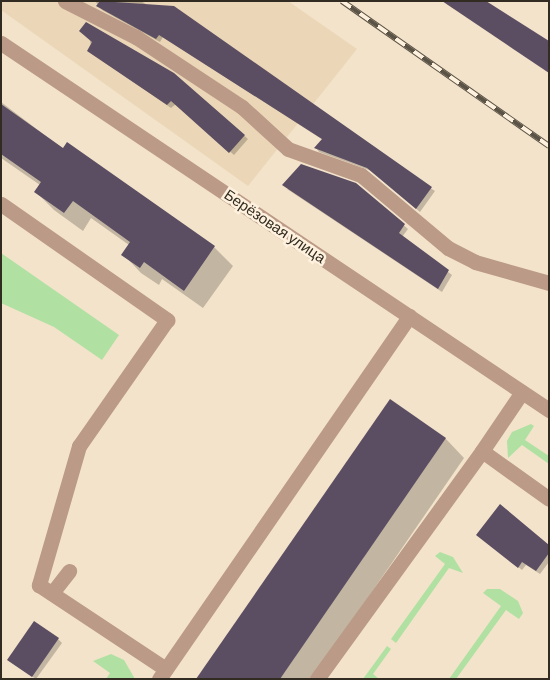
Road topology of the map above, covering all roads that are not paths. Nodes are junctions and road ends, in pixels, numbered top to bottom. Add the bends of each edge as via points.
1 (65, 1) edge
2 (1, 43) edge
3 (1, 204) edge
4 (549, 283) edge
5 (409, 316) junction
6 (522, 392) junction
7 (549, 410) edge
8 (482, 451) junction
9 (549, 499) edge
10 (69, 570) dead end
11 (52, 593) junction
12 (162, 674) edge
13 (317, 679) edge

1 - 4 street via 136,37 242,108 288,149 361,175 448,248 475,262
2 - 5 street, Берёзовая улица
3 - 11 street via 167,320 78,446 40,584
5 - 6 street, Берёзовая улица
5 - 12 street
6 - 7 street, Берёзовая улица
6 - 8 street
8 - 9 street
8 - 13 street
10 - 11 street
11 - 12 street

